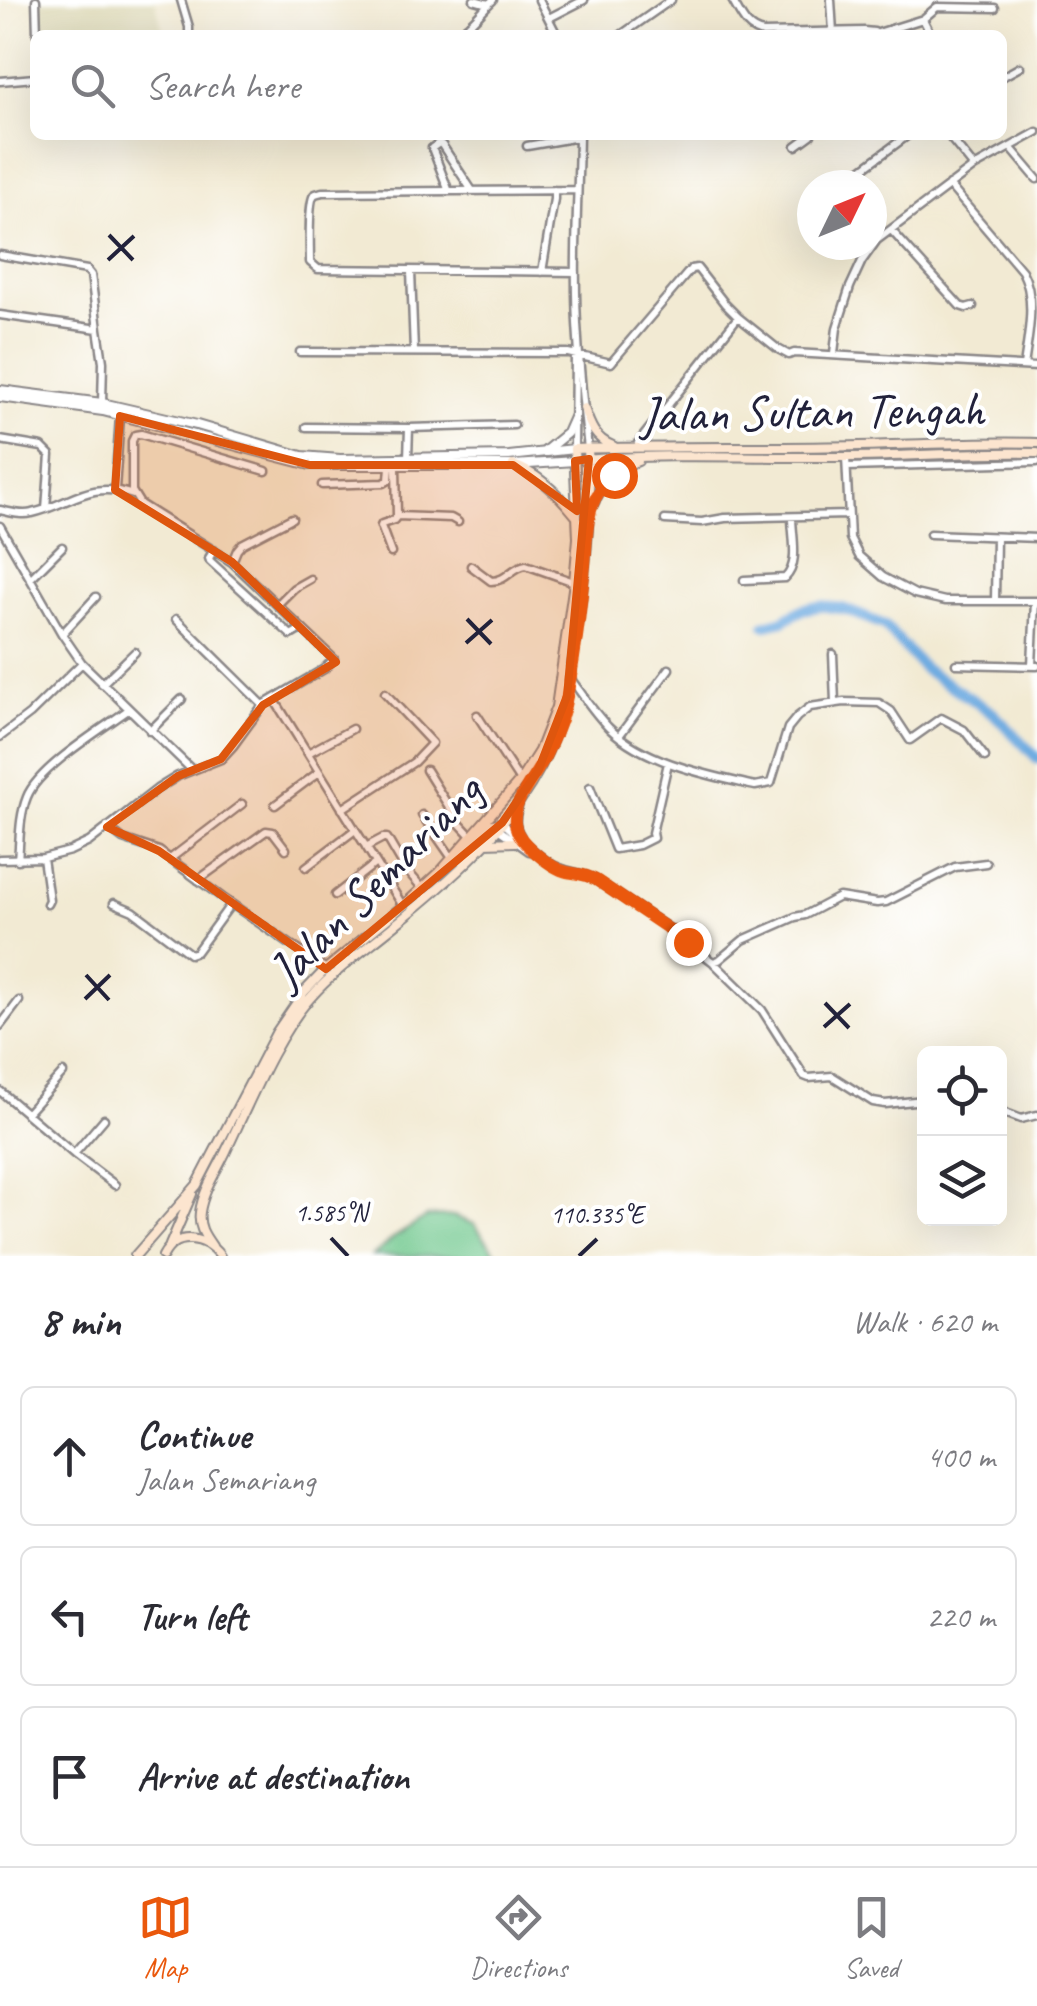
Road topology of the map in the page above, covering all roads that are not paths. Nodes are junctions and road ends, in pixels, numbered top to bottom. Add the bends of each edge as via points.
1 (36, 0) edge
2 (181, 0) edge
3 (474, 0) edge
4 (539, 0) edge
5 (584, 0) edge
6 (671, 0) edge
7 (732, 0) edge
8 (831, 0) edge
9 (944, 0) edge
10 (491, 2) edge
11 (966, 4) edge
12 (937, 7) junction
13 (994, 8) dead end
14 (548, 18) junction
15 (924, 19) junction
16 (37, 30) edge
17 (189, 30) edge
18 (462, 30) edge
19 (554, 30) edge
20 (628, 30) edge
21 (751, 30) edge
22 (833, 30) edge
23 (890, 30) edge
24 (928, 30) edge
25 (1020, 67) dead end
26 (1007, 74) edge
27 (30, 79) edge
28 (0, 82) edge
29 (1037, 132) edge
30 (558, 140) edge
31 (580, 140) edge
32 (805, 140) edge
33 (901, 140) edge
34 (952, 140) edge
35 (526, 146) dead end
36 (796, 146) dead end
37 (1010, 147) junction
38 (974, 167) junction
39 (861, 170) edge
40 (1037, 178) edge
41 (949, 184) junction
42 (471, 189) junction
43 (448, 190) junction
44 (554, 190) junction
45 (578, 190) junction
46 (892, 230) junction
47 (0, 255) edge
48 (411, 271) junction
49 (542, 272) junction
50 (576, 272) junction
51 (973, 306) dead end
52 (0, 315) edge
53 (738, 317) junction
54 (98, 329) junction
55 (300, 352) dead end
56 (414, 352) junction
57 (834, 354) junction
58 (577, 355) junction
59 (1024, 366) junction
60 (1037, 367) edge
61 (0, 393) edge
62 (102, 403) junction
63 (584, 408) junction
64 (575, 415) junction
65 (120, 416) junction
66 (514, 425) dead end
67 (306, 428) dead end
68 (409, 428) junction
69 (0, 440) edge
70 (638, 443) dead end
71 (1037, 443) edge
72 (588, 448) junction
73 (618, 448) junction
74 (574, 449) junction
75 (542, 453) junction
76 (1037, 453) edge
77 (652, 457) junction
78 (408, 458) junction
79 (476, 460) junction
80 (589, 460) junction
81 (575, 461) junction
82 (846, 462) junction
83 (1037, 462) edge
84 (512, 465) junction
85 (393, 466) junction
86 (266, 471) dead end
87 (322, 485) dead end
88 (115, 490) junction
89 (132, 495) junction
90 (46, 509) junction
91 (0, 510) edge
92 (590, 514) junction
93 (848, 514) junction
94 (397, 516) junction
95 (577, 516) junction
96 (792, 517) junction
97 (292, 518) dead end
98 (665, 520) dead end
99 (458, 522) dead end
100 (0, 526) edge
101 (930, 534) dead end
102 (996, 536) junction
103 (1037, 538) edge
104 (62, 547) dead end
105 (214, 550) junction
106 (391, 553) dead end
107 (232, 562) junction
108 (472, 566) dead end
109 (31, 578) junction
110 (310, 579) dead end
111 (744, 580) dead end
112 (574, 582) junction
113 (96, 597) dead end
114 (994, 601) junction
115 (1036, 601) edge
116 (276, 605) junction
117 (176, 620) dead end
118 (301, 629) junction
119 (62, 634) junction
120 (134, 652) dead end
121 (832, 654) dead end
122 (82, 664) junction
123 (956, 664) dead end
124 (1034, 665) edge
125 (669, 669) dead end
126 (570, 678) junction
127 (102, 684) junction
128 (385, 692) dead end
129 (567, 696) junction
130 (585, 698) junction
131 (182, 699) dead end
132 (274, 699) junction
133 (835, 702) junction
134 (263, 705) junction
135 (128, 710) junction
136 (477, 715) dead end
137 (352, 728) dead end
138 (150, 731) junction
139 (619, 736) junction
140 (0, 737) edge
141 (308, 754) junction
142 (986, 758) dead end
143 (668, 763) junction
144 (426, 770) dead end
145 (192, 771) junction
146 (319, 772) junction
147 (520, 780) junction
148 (590, 787) dead end
149 (520, 801) junction
150 (242, 804) dead end
151 (275, 805) dead end
152 (342, 809) junction
153 (422, 815) dead end
154 (107, 826) junction
155 (500, 826) junction
156 (354, 830) junction
157 (472, 837) junction
158 (518, 839) junction
159 (484, 843) junction
160 (366, 847) junction
161 (286, 849) dead end
162 (43, 858) junction
163 (453, 858) junction
164 (170, 859) junction
165 (0, 860) edge
166 (18, 860) junction
167 (376, 863) junction
168 (986, 863) dead end
169 (306, 867) dead end
170 (198, 880) junction
171 (422, 890) junction
172 (335, 895) dead end
173 (114, 903) dead end
174 (47, 904) dead end
175 (231, 904) junction
176 (403, 906) junction
177 (714, 962) junction
178 (326, 969) junction
179 (19, 1000) dead end
180 (0, 1026) edge
181 (63, 1073) dead end
182 (0, 1092) edge
183 (917, 1101) edge
184 (1007, 1113) edge
185 (26, 1114) junction
186 (1037, 1115) edge
187 (104, 1119) dead end
188 (74, 1154) junction
189 (197, 1184) junction
190 (114, 1185) dead end
191 (212, 1246) junction
192 (166, 1251) edge
193 (135, 1256) edge
194 (151, 1256) edge
195 (220, 1256) edge

1 - 16 street
2 - 17 street
3 - 10 street
4 - 14 street
5 - 14 street
6 - 20 street
7 - 21 street
8 - 22 street
9 - 12 street
10 - 18 street
11 - 12 street
11 - 13 street
12 - 15 street
14 - 19 street
15 - 23 street
15 - 24 street
25 - 26 street
27 - 28 street
29 - 37 street
30 - 35 street
31 - 45 street
32 - 36 street
33 - 39 street
34 - 38 street
37 - 38 street
37 - 40 street
38 - 41 street
41 - 46 street
41 - 59 street via 1027,279
42 - 43 street
42 - 43 street via 439,143 432,148
42 - 44 street
43 - 48 street via 312,198 310,262 318,269
44 - 45 street
44 - 49 street
45 - 50 street
46 - 51 street via 960,306
46 - 57 street via 869,250 856,274
47 - 54 street via 87,270
48 - 49 street
48 - 56 street
49 - 50 street
50 - 58 street
52 - 54 street
53 - 57 street via 789,355
53 - 58 street via 693,268 614,362
53 - 70 street
54 - 62 street
55 - 56 street
56 - 58 street
57 - 59 street
58 - 63 street
58 - 64 street
59 - 60 street
61 - 62 street
61 - 65 street
62 - 78 street via 302,456
63 - 72 street
63 - 73 main road via 598,438
64 - 74 street
64 - 75 street via 568,433
65 - 85 street via 310,465
65 - 88 street
66 - 68 street
67 - 68 street
68 - 78 street
69 - 90 street via 47,450
71 - 73 main road, Jalan Sultan Tengah
72 - 73 main road, Jalan Sultan Tengah
72 - 74 main road, Jalan Sultan Tengah
72 - 80 main road, Jalan Semariang
74 - 75 street
74 - 81 main road, Jalan Semariang
75 - 79 street
76 - 82 main road, Jalan Sultan Tengah
77 - 80 main road, Jalan Sultan Tengah
77 - 82 main road, Jalan Sultan Tengah
77 - 92 main road via 620,470 598,493
78 - 79 street
79 - 84 street
79 - 85 street
80 - 81 main road, Jalan Sultan Tengah
80 - 92 main road, Jalan Semariang
81 - 84 street
81 - 95 main road, Jalan Semariang
82 - 83 street
82 - 93 street
84 - 95 main road
85 - 87 street via 384,483
85 - 94 street
86 - 89 street via 138,434 132,441
88 - 89 street
88 - 90 street via 82,492
89 - 105 street
90 - 91 street via 28,515
92 - 126 main road, Jalan Semariang
93 - 96 street
93 - 114 street via 854,547 882,577 932,599
94 - 99 street
94 - 106 street via 381,526
95 - 112 main road, Jalan Semariang
96 - 98 street
96 - 111 street via 792,572
97 - 107 street via 242,544
100 - 109 street
101 - 102 street
102 - 103 street
102 - 114 street
104 - 109 street
105 - 107 street
105 - 118 street via 210,561 280,626 291,635
107 - 116 street
108 - 112 street via 491,580 526,565
109 - 119 street
110 - 116 street
112 - 147 main road, Jalan Semariang via 556,708
113 - 119 street
114 - 115 street
115 - 124 street
116 - 118 street
117 - 134 street
118 - 132 street via 334,659
119 - 122 street
120 - 127 street
121 - 133 street
122 - 127 street
122 - 140 street
123 - 124 street
125 - 139 street
126 - 129 main road, Jalan Semariang
126 - 130 street
127 - 135 street
128 - 152 street via 432,743
129 - 130 street
129 - 149 main road, Jalan Semariang via 554,738
130 - 139 street
131 - 138 street
132 - 134 street
132 - 141 street
133 - 142 street via 885,706 910,740 941,718 964,730
133 - 143 street via 810,708 792,723 767,785
134 - 145 street via 228,753
135 - 138 street
135 - 166 street via 33,784 22,812
136 - 147 street
137 - 141 street
138 - 145 street
139 - 143 street
141 - 146 street
143 - 148 street via 653,838 639,845 615,849
144 - 157 street
145 - 154 street
146 - 151 street
146 - 152 street
147 - 157 main road, Jalan Semariang
149 - 155 main road, Jalan Semariang
149 - 158 main road via 514,817
150 - 164 street
152 - 156 street
153 - 163 street
154 - 162 street via 80,847
154 - 164 street
155 - 158 street
155 - 159 main road, Jalan Semariang
155 - 163 main road via 492,824
156 - 160 street
156 - 169 street
157 - 163 main road, Jalan Semariang
158 - 159 main road
158 - 177 street via 566,872 596,880
159 - 191 main road, Jalan Semariang via 300,1010 206,1191 200,1228
160 - 167 street
160 - 171 street via 387,838
161 - 170 street via 266,831
162 - 166 street
162 - 174 street
163 - 171 main road, Jalan Semariang
164 - 170 street
165 - 166 street
167 - 172 street
167 - 176 street
168 - 177 street via 954,867 886,902 839,897 743,940
170 - 175 street
171 - 176 main road, Jalan Semariang
173 - 175 street via 190,954
175 - 178 street
176 - 178 main road, Jalan Semariang
177 - 183 street via 762,1010 804,1076 832,1076 873,1102
178 - 189 main road, Jalan Semariang via 280,1026
179 - 180 street
181 - 185 street
182 - 185 street
184 - 186 street via 1021,1119
185 - 188 street
187 - 188 street
188 - 190 street
189 - 192 main road
189 - 193 main road, Jalan Semariang
191 - 192 main road via 189,1238
191 - 195 main road
192 - 194 main road

